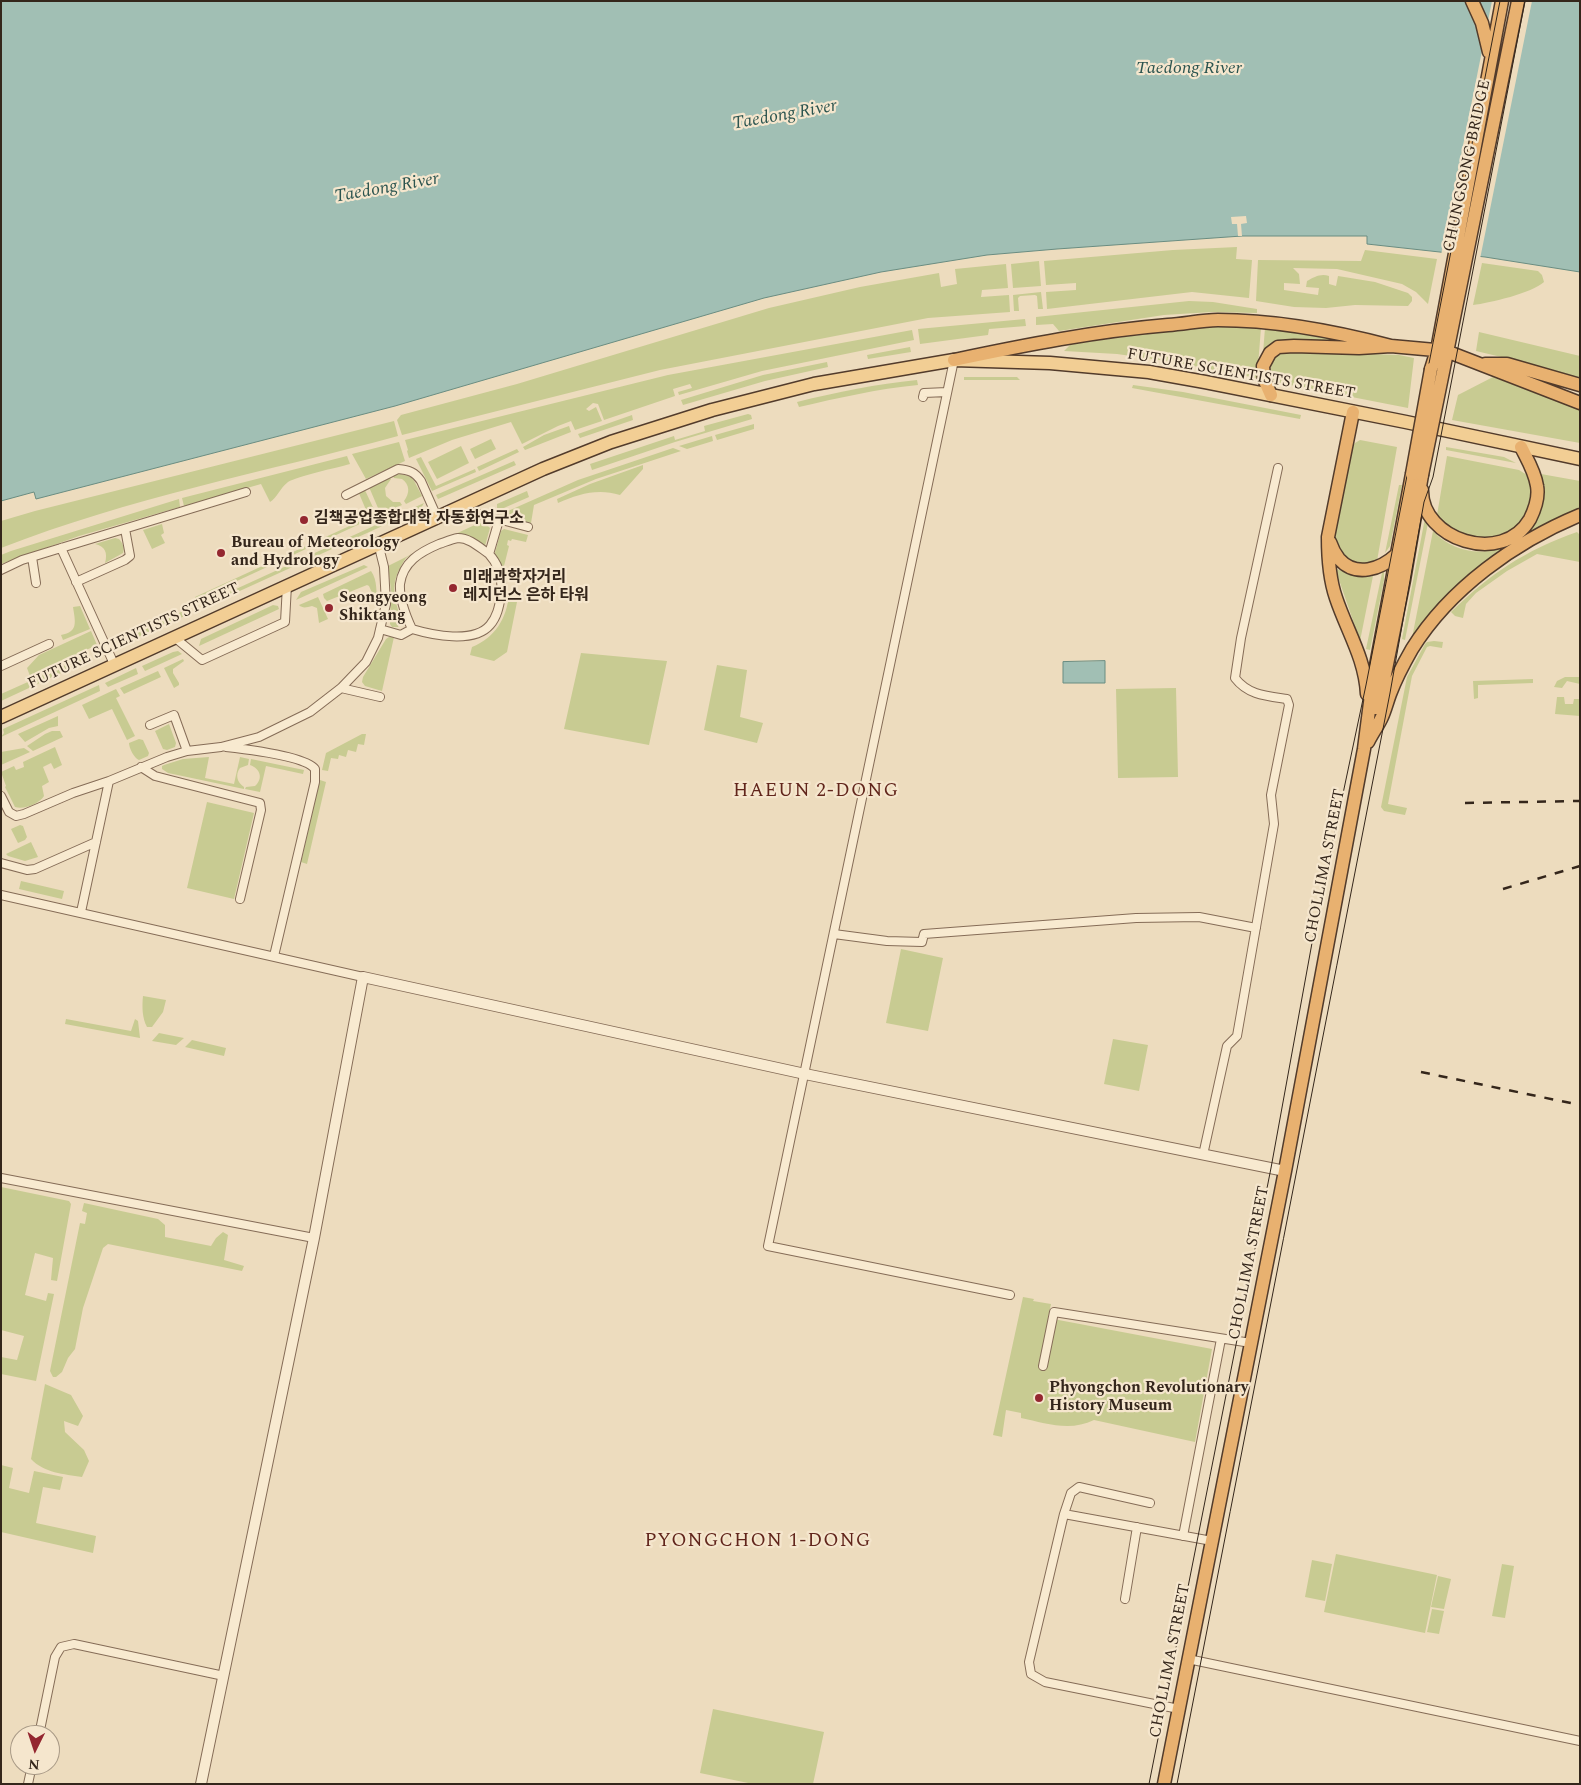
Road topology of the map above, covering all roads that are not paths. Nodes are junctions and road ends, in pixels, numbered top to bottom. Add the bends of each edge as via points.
1 (1472, 1) edge
2 (1502, 1) edge
3 (1518, 1) edge
4 (1490, 57) junction
5 (1444, 336) junction
6 (1391, 346) junction
7 (1442, 351) junction
8 (954, 360) junction
9 (1477, 364) junction
10 (1580, 385) edge
11 (947, 392) junction
12 (923, 396) dead end
13 (1271, 396) junction
14 (1580, 403) edge
15 (1353, 412) junction
16 (1521, 447) junction
17 (1580, 459) edge
18 (1278, 468) dead end
19 (1417, 475) junction
20 (246, 492) dead end
21 (346, 495) dead end
22 (451, 511) junction
23 (1580, 515) edge
24 (437, 517) junction
25 (499, 520) junction
26 (528, 527) dead end
27 (124, 529) junction
28 (1328, 537) junction
29 (378, 543) junction
30 (61, 548) junction
31 (489, 554) junction
32 (1396, 555) junction
33 (32, 557) junction
34 (1, 570) edge
35 (76, 582) junction
36 (36, 583) dead end
37 (287, 585) junction
38 (380, 629) junction
39 (412, 629) junction
40 (174, 636) junction
41 (49, 644) dead end
42 (114, 664) junction
43 (1, 666) edge
44 (341, 688) junction
45 (380, 697) dead end
46 (1, 716) edge
47 (150, 725) dead end
48 (221, 747) junction
49 (1364, 749) junction
50 (186, 751) junction
51 (141, 768) junction
52 (109, 781) junction
53 (1, 796) edge
54 (96, 842) junction
55 (1, 863) edge
56 (1, 895) edge
57 (240, 899) dead end
58 (80, 912) junction
59 (1256, 928) junction
60 (834, 934) junction
61 (274, 956) junction
62 (364, 977) junction
63 (805, 1074) junction
64 (1203, 1155) junction
65 (1285, 1170) junction
66 (1, 1178) edge
67 (314, 1238) junction
68 (1010, 1295) dead end
69 (1221, 1339) junction
70 (1251, 1343) junction
71 (1043, 1366) dead end
72 (1150, 1503) dead end
73 (1064, 1514) junction
74 (1137, 1527) junction
75 (1183, 1536) junction
76 (1212, 1541) junction
77 (1124, 1599) dead end
78 (1188, 1659) junction
79 (224, 1676) junction
80 (1178, 1709) junction
81 (41, 1725) edge
82 (1580, 1741) edge
83 (201, 1784) edge
84 (1164, 1784) edge

1 - 4 highway via 1488,42
2 - 4 highway, CHUNGSONG BRIDGE
3 - 5 highway, CHUNGSONG BRIDGE
4 - 5 highway, CHUNGSONG BRIDGE
5 - 7 highway
6 - 7 highway
6 - 8 highway via 1356,336 1296,326 1216,320 1058,339
6 - 13 highway via 1278,347 1270,353 1263,366
7 - 9 highway
7 - 19 highway, bridge
8 - 11 street
8 - 13 main road, FUTURE SCIENTISTS STREET via 1106,367
8 - 22 main road, FUTURE SCIENTISTS STREET via 814,384 712,410 611,442 542,469
9 - 10 highway via 1507,364
9 - 14 highway
11 - 12 street via 924,393
11 - 60 street
13 - 15 main road, FUTURE SCIENTISTS STREET
15 - 16 main road, FUTURE SCIENTISTS STREET
15 - 28 highway
16 - 17 main road, FUTURE SCIENTISTS STREET
16 - 19 highway via 1538,486 1538,496 1527,523 1514,536 1503,541 1481,545 1447,532 1430,515
18 - 59 street via 1234,678 1252,693 1287,699 1289,705 1271,795 1274,824
19 - 32 highway, CHOLLIMA STREET
19 - 49 highway, CHOLLIMA STREET via 1404,580 1381,694
20 - 27 street
21 - 24 street via 398,469 406,470 418,475
22 - 24 main road, FUTURE SCIENTISTS STREET
22 - 25 street via 468,511
23 - 49 highway via 1552,527 1510,553 1474,579 1445,606 1412,649
24 - 29 main road, FUTURE SCIENTISTS STREET
25 - 26 street
25 - 31 street
27 - 30 street
27 - 35 street via 130,556
28 - 32 highway via 1340,560 1357,569 1374,568
28 - 49 highway via 1330,576 1336,599 1363,666 1367,692
29 - 37 main road, FUTURE SCIENTISTS STREET
29 - 38 street via 386,588
30 - 33 street
30 - 35 street
31 - 39 street via 500,570 502,591 498,610 489,626 455,637 435,636
31 - 39 street via 473,543 457,538 411,559 400,584 402,602
32 - 49 highway, CHOLLIMA STREET
33 - 34 street
33 - 36 street
35 - 42 street
37 - 40 main road, FUTURE SCIENTISTS STREET
37 - 40 street via 285,622 202,660
38 - 39 street via 401,635
38 - 44 street via 366,662
40 - 42 main road, FUTURE SCIENTISTS STREET
41 - 43 street
42 - 46 main road, FUTURE SCIENTISTS STREET
44 - 45 street
44 - 48 street via 310,712 259,737
47 - 50 street via 174,715
48 - 50 street
48 - 61 street via 299,760 312,764 315,769 315,782
49 - 65 highway, CHOLLIMA STREET
50 - 51 street
51 - 52 street
51 - 57 street via 155,776 260,804
52 - 53 street via 16,816 9,812
52 - 54 street
54 - 55 street via 35,869
54 - 58 street
56 - 58 street
58 - 61 street
59 - 60 street via 1199,917 1136,918 924,934 922,942
59 - 64 street via 1237,1036 1226,1046
60 - 63 street
61 - 62 street
62 - 63 street
62 - 67 street
63 - 64 street
63 - 68 street via 768,1246
64 - 65 street
65 - 70 highway, CHOLLIMA STREET
66 - 67 street
67 - 79 street
69 - 70 street
69 - 71 street via 1054,1312
69 - 75 street
70 - 76 highway, CHOLLIMA STREET
72 - 73 street via 1079,1487 1071,1493
73 - 74 street
73 - 80 street via 1029,1662 1031,1674 1045,1682
74 - 75 street
74 - 77 street
75 - 76 street
76 - 78 highway, CHOLLIMA STREET
78 - 80 highway, CHOLLIMA STREET
78 - 82 street
79 - 81 street via 74,1644 61,1647 55,1657
79 - 83 street
80 - 84 highway, CHOLLIMA STREET

